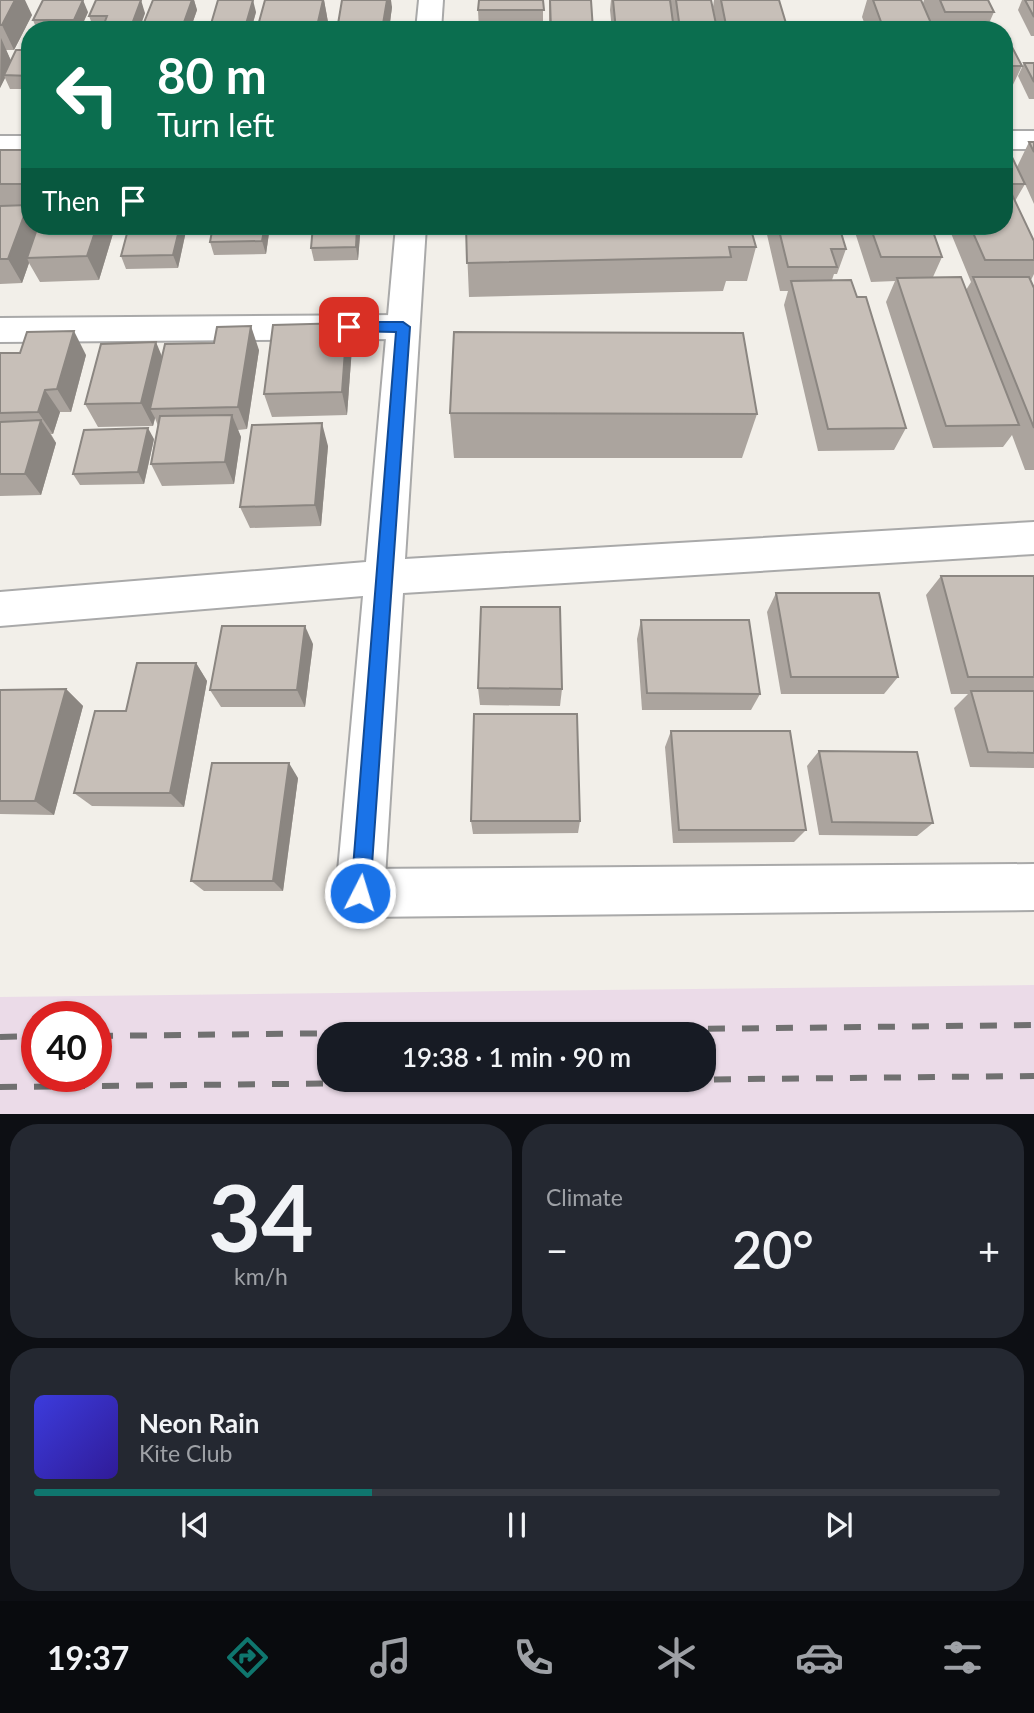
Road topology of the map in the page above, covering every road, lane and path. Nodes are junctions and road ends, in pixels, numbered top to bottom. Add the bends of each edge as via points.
1 (431, 0) edge
2 (429, 21) edge
3 (1013, 140) edge
4 (1034, 140) edge
5 (0, 145) edge
6 (21, 145) edge
7 (410, 235) edge
8 (403, 327) junction
9 (0, 330) edge
10 (1034, 538) edge
11 (386, 577) junction
12 (0, 609) edge
13 (1034, 887) edge

1 - 2 street
3 - 4 street
5 - 6 street
7 - 8 street
8 - 9 street
8 - 11 street
10 - 11 street
11 - 12 street
11 - 13 street via 360,893

